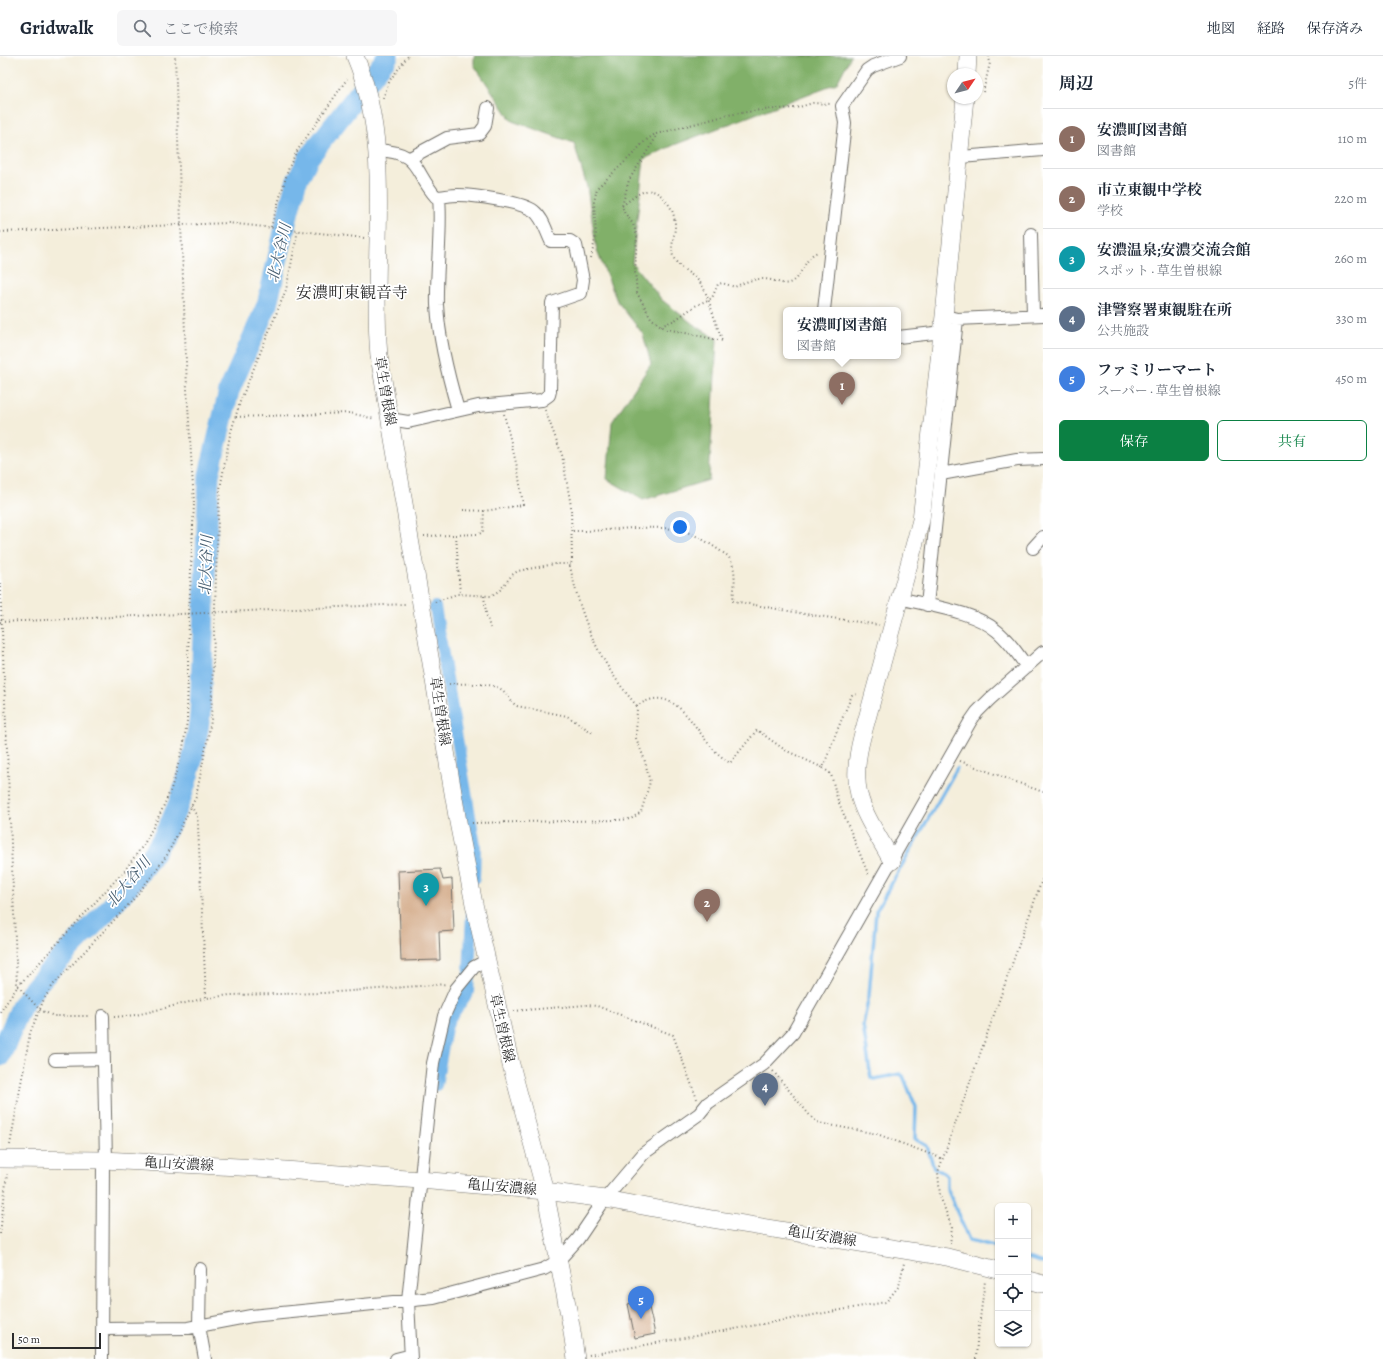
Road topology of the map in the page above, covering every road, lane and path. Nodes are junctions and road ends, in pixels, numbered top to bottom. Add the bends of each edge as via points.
1 (176, 56) edge
2 (408, 56) edge
3 (900, 56) edge
4 (968, 56) edge
5 (989, 56) edge
6 (358, 63) edge
7 (967, 68) edge
8 (983, 92) dead end
9 (369, 104) junction
10 (965, 104) edge
11 (842, 106) junction
12 (488, 108) dead end
13 (656, 134) junction
14 (376, 150) junction
15 (1043, 150) edge
16 (961, 157) junction
17 (410, 158) junction
18 (439, 197) junction
19 (622, 206) junction
20 (182, 224) junction
21 (271, 227) junction
22 (297, 230) junction
23 (0, 232) edge
24 (1031, 234) dead end
25 (378, 239) junction
26 (830, 253) junction
27 (583, 280) junction
28 (708, 300) junction
29 (824, 307) edge
30 (1038, 315) edge
31 (948, 322) junction
32 (661, 326) junction
33 (901, 336) edge
34 (542, 400) junction
35 (500, 404) junction
36 (458, 410) junction
37 (235, 418) junction
38 (390, 419) junction
39 (1043, 460) edge
40 (941, 474) junction
41 (463, 510) dead end
42 (484, 511) junction
43 (573, 531) junction
44 (456, 535) junction
45 (1043, 537) edge
46 (410, 538) junction
47 (1034, 548) dead end
48 (570, 564) junction
49 (0, 583) edge
50 (460, 594) junction
51 (484, 596) junction
52 (899, 598) junction
53 (422, 604) junction
54 (926, 605) junction
55 (215, 613) junction
56 (191, 614) junction
57 (1, 622) edge
58 (892, 627) junction
59 (490, 628) dead end
60 (1043, 652) edge
61 (1027, 667) junction
62 (436, 686) junction
63 (874, 695) junction
64 (637, 706) junction
65 (593, 733) dead end
66 (950, 758) junction
67 (823, 768) junction
68 (1043, 792) edge
69 (192, 806) junction
70 (459, 824) junction
71 (892, 861) junction
72 (1043, 877) edge
73 (877, 888) junction
74 (486, 962) junction
75 (19, 987) junction
76 (456, 988) junction
77 (206, 998) junction
78 (40, 1010) junction
79 (0, 1012) edge
80 (498, 1012) junction
81 (103, 1016) junction
82 (104, 1059) junction
83 (55, 1060) dead end
84 (765, 1063) junction
85 (703, 1109) junction
86 (6, 1159) edge
87 (943, 1159) junction
88 (105, 1161) junction
89 (420, 1180) junction
90 (545, 1191) junction
91 (605, 1199) junction
92 (0, 1234) edge
93 (906, 1250) junction
94 (946, 1256) junction
95 (558, 1261) junction
96 (992, 1268) edge
97 (200, 1269) dead end
98 (1031, 1281) edge
99 (1043, 1284) edge
100 (408, 1301) junction
101 (199, 1326) junction
102 (103, 1330) junction
103 (581, 1357) edge
104 (102, 1359) edge
105 (205, 1359) edge
106 (396, 1359) edge
107 (411, 1359) edge
108 (976, 1359) edge

1 - 20 path
2 - 9 path via 390,80 379,104
3 - 11 street via 867,70
4 - 7 main road
5 - 8 path via 990,63
6 - 9 main road, 草生曽根線
6 - 21 path via 289,166
9 - 14 main road, 草生曽根線
10 - 16 main road
11 - 13 path via 813,103 796,108 760,110 728,115
11 - 26 street via 845,123
12 - 17 street via 485,126 479,134 447,138
13 - 19 path via 656,139 629,180
13 - 27 path via 644,141 597,188 594,202 596,235 588,270
14 - 17 street via 392,151
14 - 25 main road, 草生曽根線 via 379,175
15 - 16 street
16 - 31 main road
17 - 18 street via 432,192
18 - 27 street via 478,197 533,210 551,241 570,241 576,245
18 - 36 street via 439,324
19 - 28 path via 646,191 660,193 668,204 674,220 673,256 702,286
19 - 32 path via 637,236 637,293 651,318
20 - 21 path via 228,223
20 - 23 path
20 - 56 path via 187,389 194,504
21 - 22 path
22 - 25 path
22 - 37 path via 286,290
24 - 30 street
25 - 38 main road, 草生曽根線 via 377,336
26 - 28 path via 816,252 798,277 785,284 757,280 745,281 735,287 722,283 718,284 712,298
26 - 29 street
27 - 34 street via 581,293 552,303 550,391
28 - 32 path
28 - 32 path via 723,341
30 - 31 street
31 - 33 street
31 - 40 street
31 - 52 main road via 921,520
34 - 35 street
34 - 43 path via 562,455
35 - 36 street
35 - 42 path via 518,471 523,505
36 - 38 street via 408,422
37 - 38 path via 350,413
37 - 55 path via 220,489
38 - 46 main road, 草生曽根線
39 - 40 street via 1017,460
40 - 54 street
41 - 42 path
42 - 44 path via 483,532
43 - 48 path
43 - 58 path via 684,531 698,537 730,559 735,574 733,601
44 - 46 path
44 - 50 path
45 - 47 street
46 - 53 main road, 草生曽根線
48 - 51 path via 554,564 518,571 512,574 496,594
48 - 64 path via 577,599 599,653 618,683
49 - 57 path
50 - 51 path
50 - 53 path
51 - 59 path
52 - 54 street
52 - 58 main road
53 - 55 path
53 - 62 main road, 草生曽根線
54 - 61 street via 985,623 1007,641
55 - 56 path
55 - 69 path via 211,721
56 - 57 path
56 - 75 path via 187,721 178,769 161,812 144,844 125,870
57 - 75 path
58 - 63 main road
60 - 61 street
61 - 66 street via 977,712
62 - 65 path via 490,685 502,689 512,704 567,716
62 - 70 main road, 草生曽根線
63 - 67 path via 852,695
63 - 71 main road via 858,752 856,780 863,810
64 - 67 path via 647,699 656,698 678,706 688,715 713,749 730,763 757,730 785,750
64 - 70 path via 636,738 650,782 641,812 637,817 617,820
66 - 68 path
66 - 71 street
67 - 73 path via 831,774 837,798 872,885
69 - 77 path via 198,825
69 - 78 path via 151,877 132,901 53,985
70 - 74 main road, 草生曽根線
71 - 73 street
72 - 87 path
73 - 84 street via 793,1033
74 - 76 street via 474,967
74 - 80 main road, 草生曽根線
75 - 78 path
75 - 79 path
76 - 77 path via 449,984
76 - 89 street via 444,1016 433,1063
77 - 81 path via 136,1015
78 - 81 path via 54,1016
78 - 86 path via 30,1033
80 - 85 path via 598,1006 673,1035 695,1095
80 - 90 main road, 草生曽根線
81 - 82 street
82 - 83 street
82 - 88 street
84 - 85 street
84 - 87 path via 819,1123 877,1134
85 - 91 street via 644,1153
86 - 88 main road, 亀山安濃線
86 - 92 path
87 - 94 path via 938,1172 938,1182 940,1196 952,1228
88 - 89 main road, 亀山安濃線 via 258,1168
88 - 102 street
89 - 90 main road, 亀山安濃線
89 - 100 street
90 - 91 main road, 亀山安濃線
90 - 95 main road, 草生曽根線
91 - 93 main road, 亀山安濃線
91 - 95 street via 578,1239
93 - 94 main road, 亀山安濃線
93 - 103 path via 899,1286 886,1302
94 - 96 main road, 亀山安濃線
95 - 100 street via 532,1274 434,1298
95 - 103 main road, 草生曽根線
96 - 108 path via 977,1341
97 - 101 street
98 - 99 main road
100 - 101 street via 251,1316
100 - 107 street
101 - 102 street
101 - 105 street
102 - 104 street
106 - 107 street

